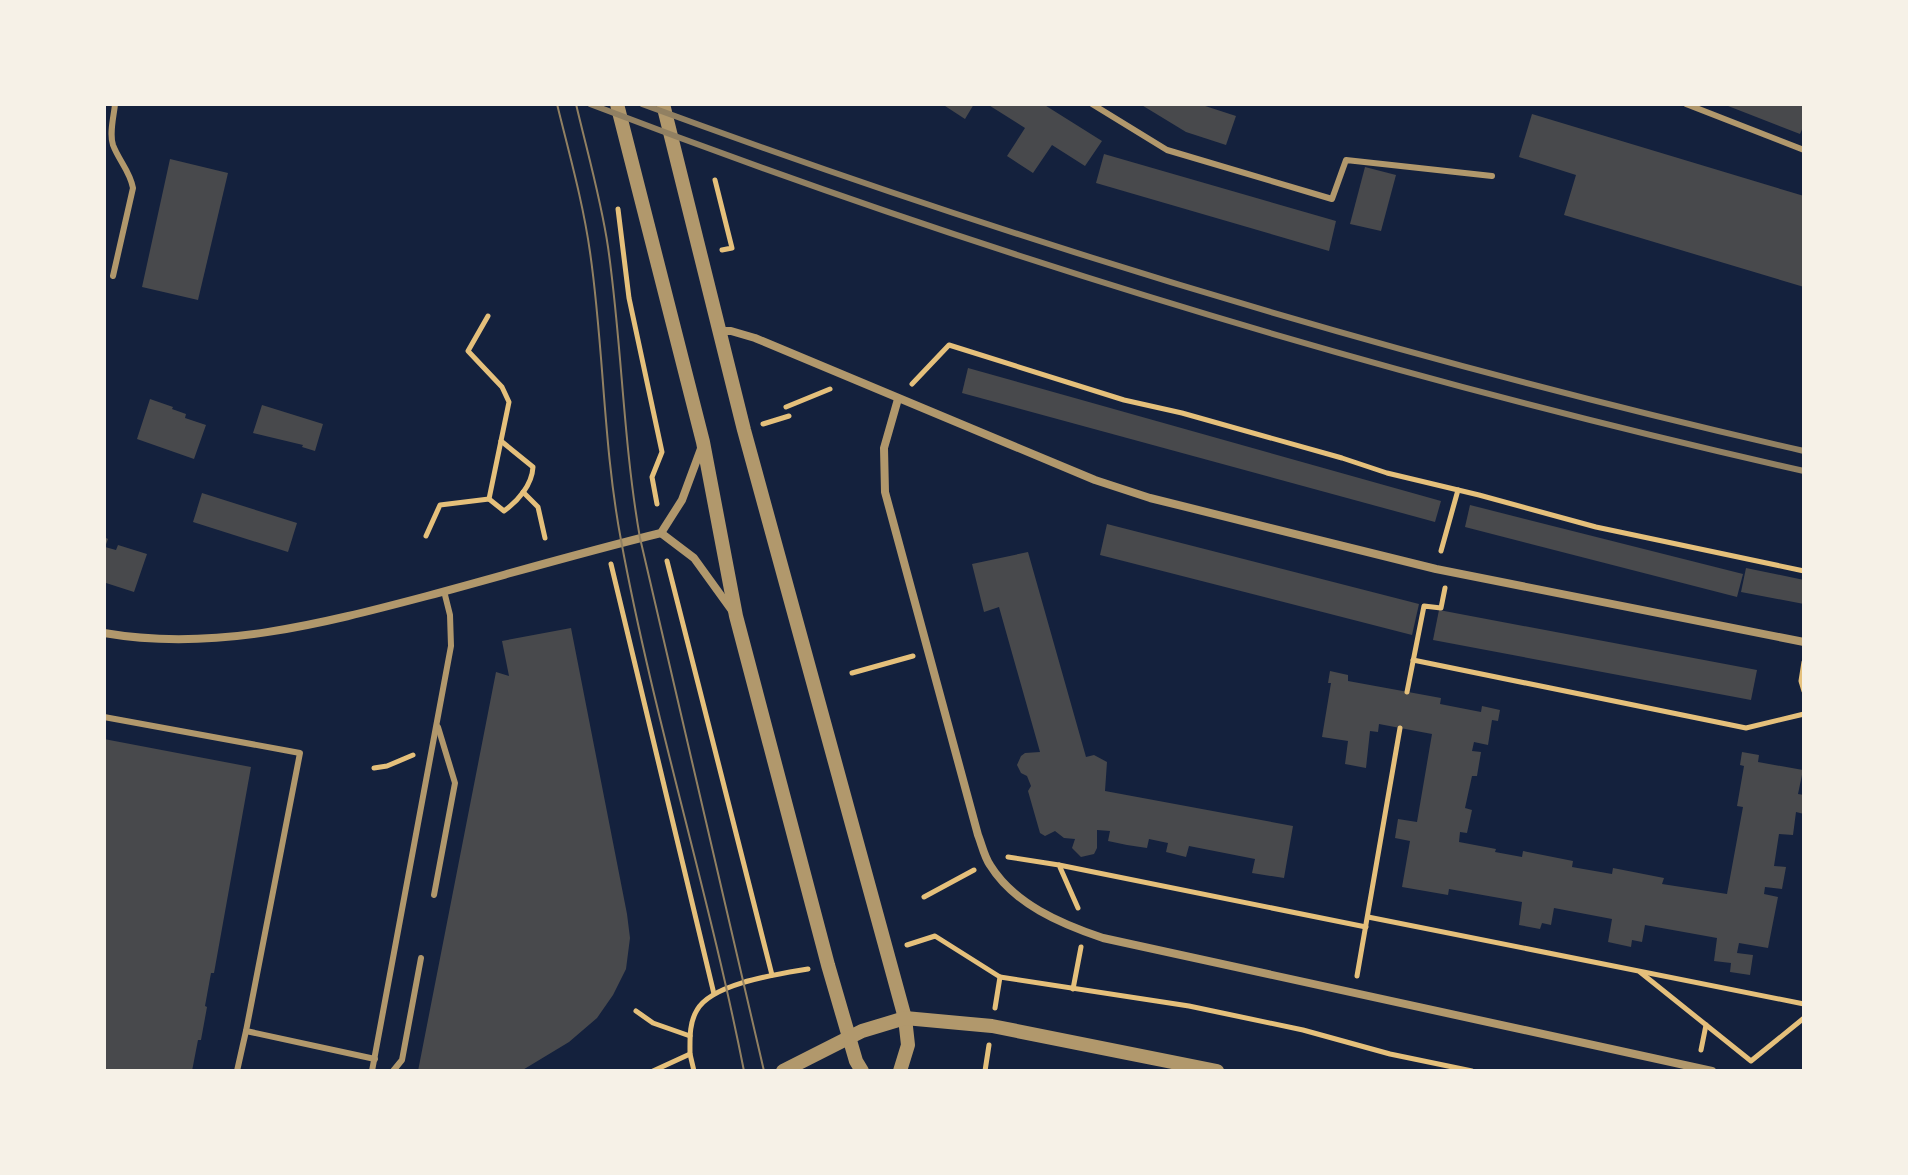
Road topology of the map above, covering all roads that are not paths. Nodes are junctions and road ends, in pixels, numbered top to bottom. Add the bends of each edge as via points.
1 (115, 104) edge
2 (617, 104) edge
3 (663, 104) edge
4 (1092, 104) edge
5 (1686, 104) edge
6 (1804, 150) edge
7 (1492, 176) dead end
8 (113, 276) dead end
9 (719, 331) junction
10 (898, 399) junction
11 (703, 442) junction
12 (661, 533) junction
13 (444, 591) junction
14 (736, 616) junction
15 (104, 633) edge
16 (1804, 642) edge
17 (104, 717) edge
18 (437, 724) junction
19 (434, 895) dead end
20 (421, 958) dead end
21 (905, 1018) junction
22 (246, 1031) junction
23 (848, 1038) junction
24 (375, 1059) junction
25 (237, 1071) edge
26 (372, 1071) edge
27 (393, 1071) edge
28 (783, 1071) edge
29 (862, 1071) edge
30 (900, 1071) edge
31 (1217, 1071) edge
32 (1712, 1071) edge

1 - 8 lane via 114,147 133,188
2 - 11 street
3 - 9 street
4 - 7 lane via 1167,150 1332,199 1346,160
5 - 6 lane
9 - 10 street via 743,334
9 - 21 street
10 - 16 street via 1121,489 1436,569
10 - 32 street via 884,448 885,492 988,862 1015,895 1056,920 1103,938
11 - 12 street via 682,500
11 - 14 street
12 - 13 street
12 - 14 street via 694,558
13 - 15 street via 255,636 172,639
13 - 18 lane via 451,646
14 - 23 street
17 - 22 lane via 300,753
18 - 19 lane via 455,783
18 - 24 lane
20 - 27 lane via 402,1060
21 - 23 street
21 - 30 street via 908,1045
21 - 31 street via 992,1026
22 - 24 lane
22 - 25 lane
23 - 28 street
23 - 29 street
24 - 26 lane

